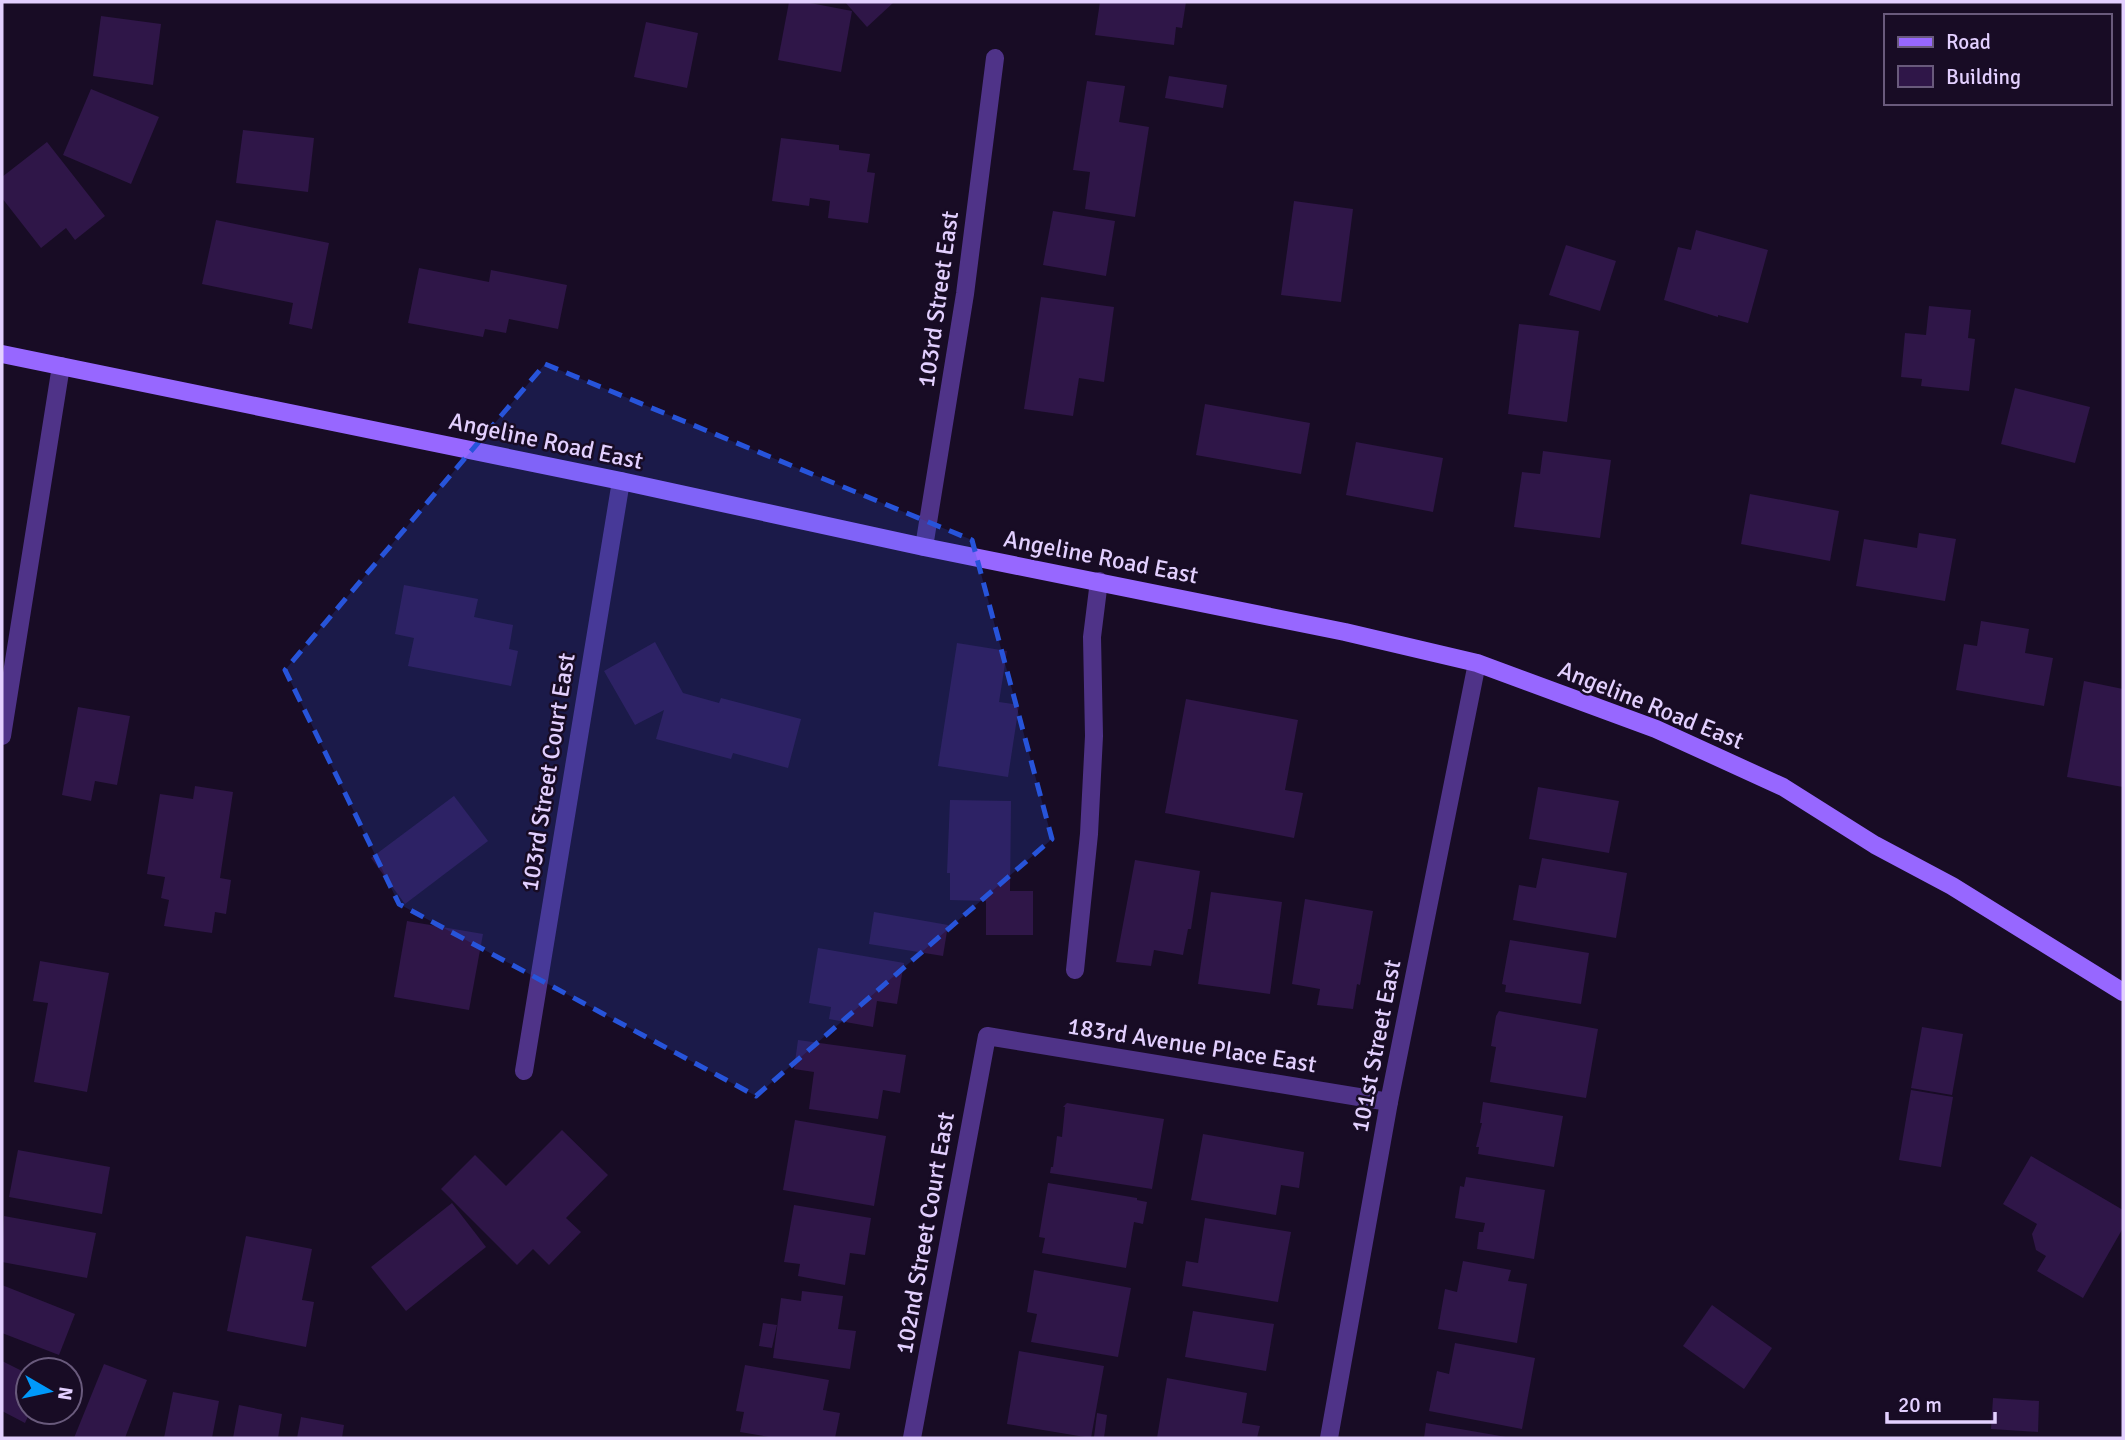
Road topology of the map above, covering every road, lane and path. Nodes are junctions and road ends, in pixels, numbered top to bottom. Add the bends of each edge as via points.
1 (995, 58) dead end
2 (2, 354) edge
3 (61, 366) junction
4 (621, 481) junction
5 (924, 547) junction
6 (1099, 581) junction
7 (1477, 663) junction
8 (2, 736) edge
9 (1075, 970) dead end
10 (2123, 992) edge
11 (987, 1036) joint
12 (524, 1071) dead end
13 (1390, 1102) junction
14 (912, 1438) edge
15 (1329, 1438) edge

1 - 5 street, 103rd Street East via 965,294
2 - 3 street, Angeline Road East
3 - 4 street, Angeline Road East
3 - 8 street
4 - 5 street, Angeline Road East
4 - 12 street, 103rd Street Court East
5 - 6 street, Angeline Road East
6 - 7 street, Angeline Road East
6 - 9 street via 1092,637 1094,736 1089,834
7 - 10 street, Angeline Road East via 1656,729 1783,787
7 - 13 street, 101st Street East
11 - 13 street, 183rd Avenue Place East
11 - 14 street, 102nd Street Court East
13 - 15 street, 101st Street East

